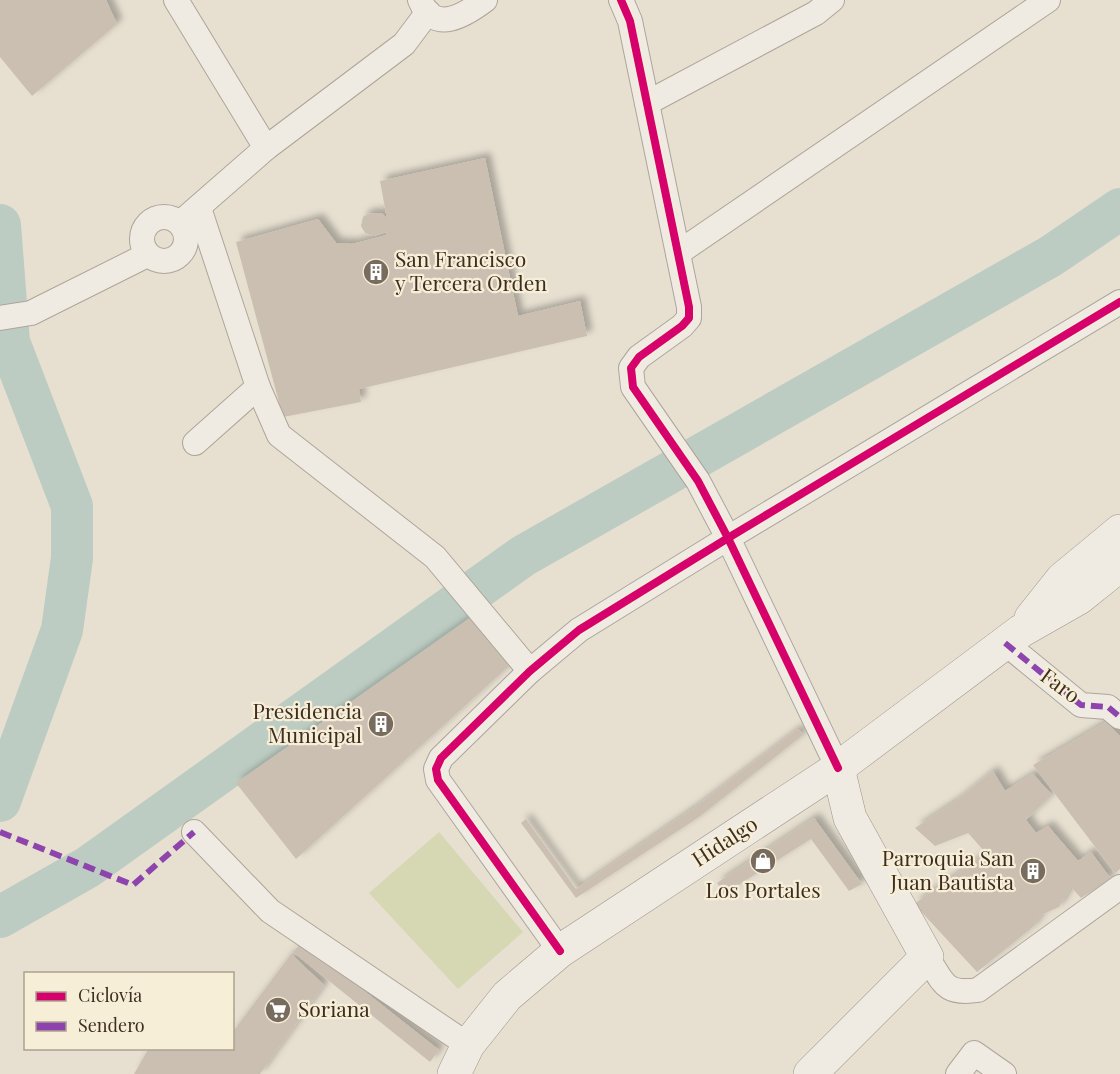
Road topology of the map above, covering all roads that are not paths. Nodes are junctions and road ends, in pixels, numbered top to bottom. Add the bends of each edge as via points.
1 (176, 0) edge
2 (485, 0) edge
3 (621, 0) edge
4 (832, 0) edge
5 (1048, 0) edge
6 (424, 6) edge
7 (647, 103) junction
8 (266, 148) junction
9 (199, 208) junction
10 (180, 223) junction
11 (678, 253) junction
12 (147, 255) junction
13 (1120, 303) edge
14 (0, 318) edge
15 (258, 387) junction
16 (195, 443) dead end
17 (1120, 531) edge
18 (728, 538) junction
19 (1120, 565) edge
20 (1013, 637) junction
21 (530, 671) junction
22 (1120, 717) edge
23 (838, 768) junction
24 (194, 832) dead end
25 (1120, 887) edge
26 (560, 951) junction
27 (927, 957) junction
28 (462, 1064) edge
29 (810, 1074) edge
30 (958, 1074) edge
31 (1004, 1074) edge

1 - 8 street
2 - 6 street via 447,20 436,17
3 - 7 street via 630,21
4 - 7 street via 816,13
5 - 11 street
6 - 8 street via 404,44
7 - 11 street
8 - 9 street
9 - 10 street
9 - 15 street
10 - 12 street via 164,217 147,223 141,239
10 - 12 street via 186,239 180,255 164,262
11 - 18 street via 689,318 639,357 631,368 633,387 698,481
12 - 14 street via 31,313
13 - 18 street
15 - 16 street
15 - 21 street via 279,435 435,557
17 - 20 main road, Hidalgo via 1062,579
18 - 21 street via 579,630
18 - 23 street
19 - 20 main road, Hidalgo via 1080,598
20 - 22 street, Faro via 1081,705 1108,706
20 - 23 main road, Hidalgo
21 - 26 street via 441,758 436,769 438,780
23 - 26 main road, Hidalgo
23 - 27 main road via 850,818
24 - 28 street via 270,911
25 - 27 street via 978,990 960,992 946,986
26 - 28 main road, Hidalgo via 507,996
27 - 29 main road
30 - 31 street via 974,1053

